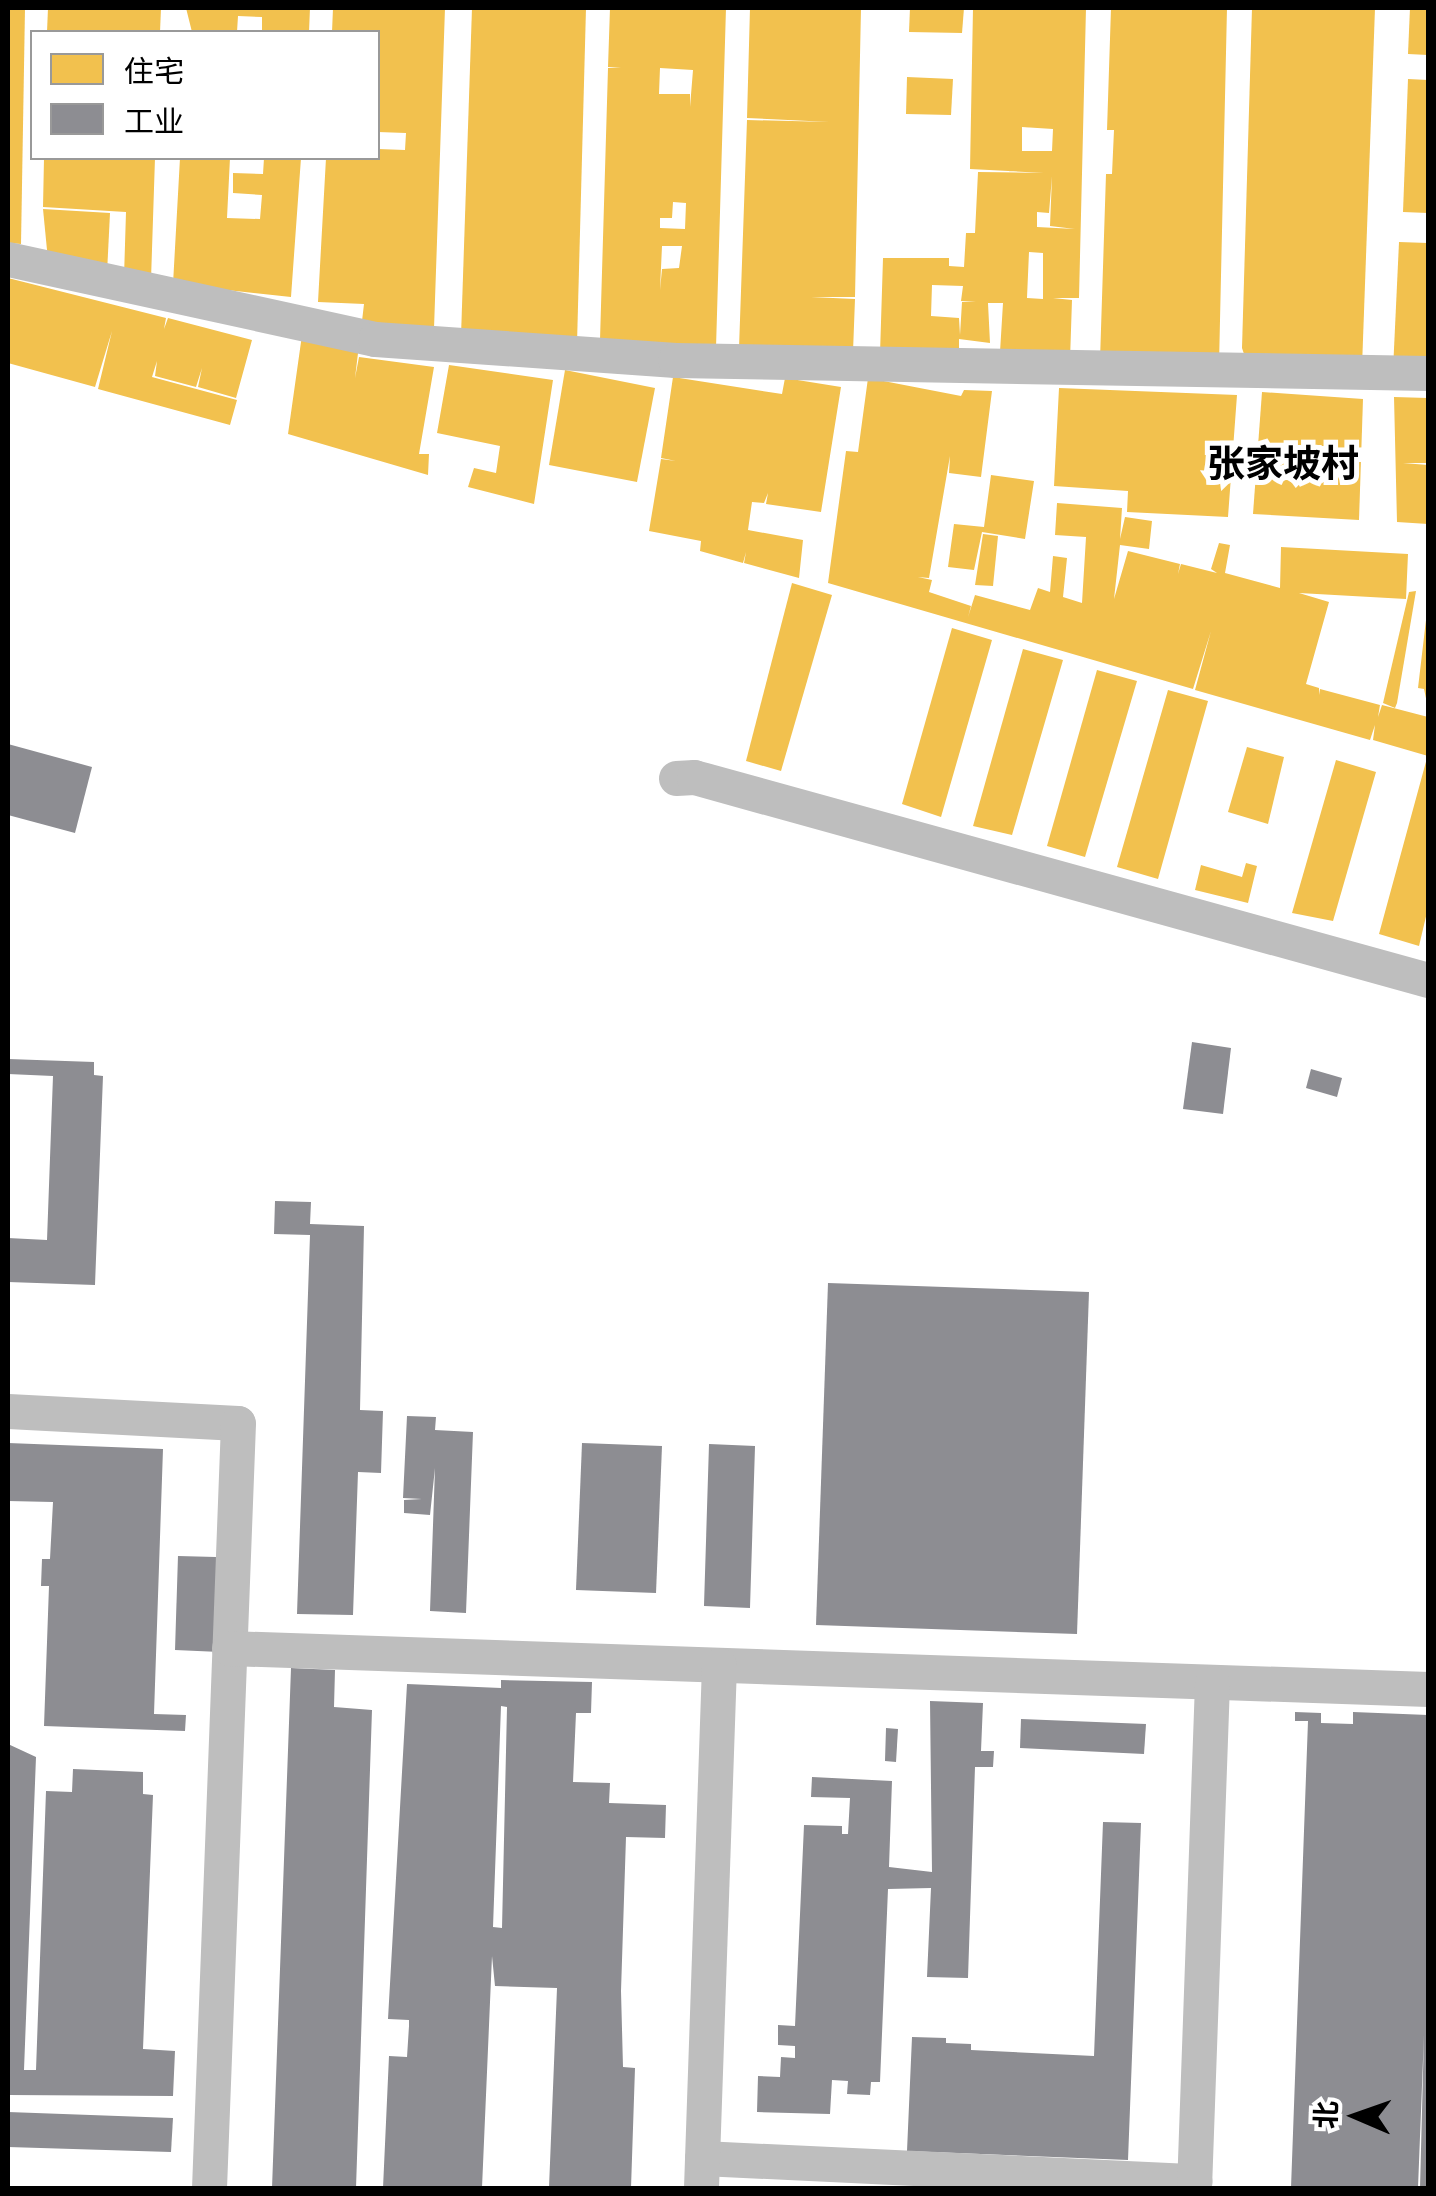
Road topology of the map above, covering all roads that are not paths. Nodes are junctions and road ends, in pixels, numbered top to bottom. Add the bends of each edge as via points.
1 (8, 259) edge
2 (1428, 373) edge
3 (676, 778) dead end
4 (1428, 980) edge
5 (8, 1411) edge
6 (230, 1648) junction
7 (719, 1665) junction
8 (1212, 1683) junction
9 (1428, 1689) edge
10 (702, 2173) edge
11 (1194, 2185) edge
12 (209, 2188) edge

1 - 2 street via 375,340 675,360
3 - 4 street via 694,777
5 - 6 street via 238,1422
6 - 7 street
6 - 12 street
7 - 8 street
7 - 10 street
8 - 9 street
8 - 11 street
10 - 11 street

